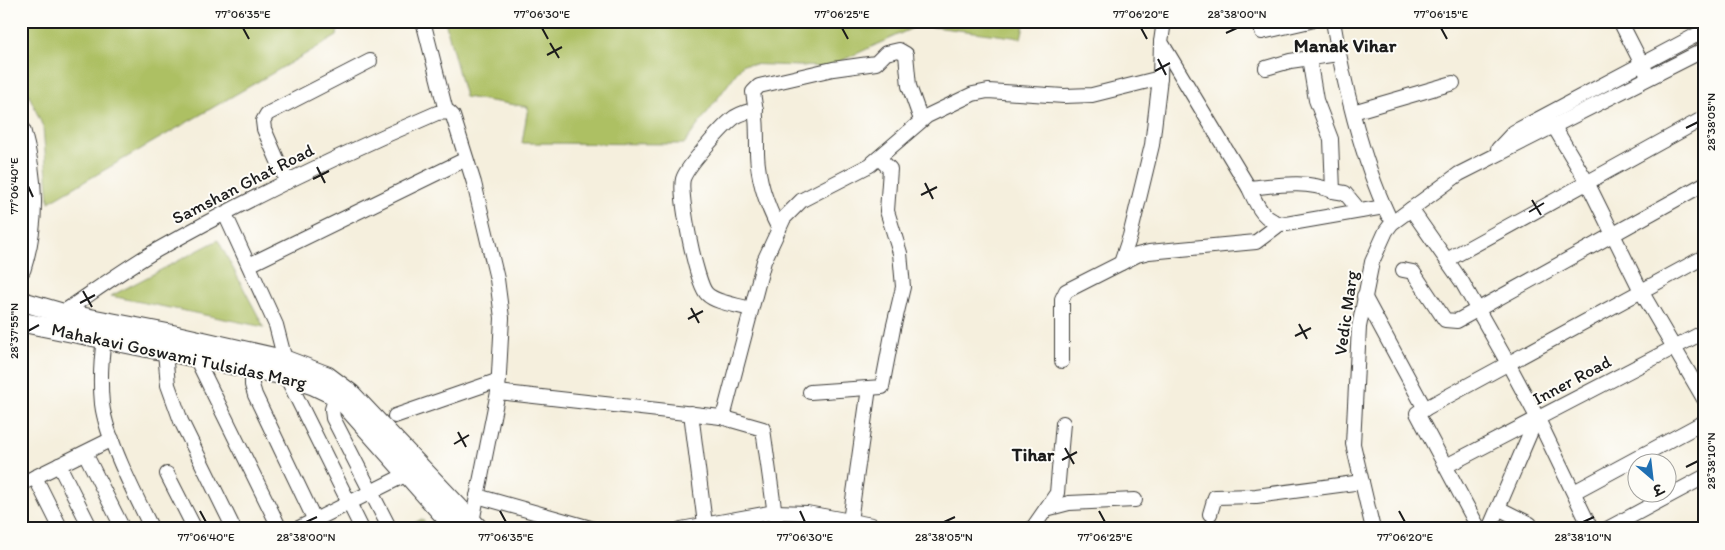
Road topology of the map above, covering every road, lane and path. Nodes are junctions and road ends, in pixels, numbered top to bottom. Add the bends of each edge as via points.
1 (423, 21) edge
2 (1164, 21) edge
3 (1310, 21) edge
4 (1333, 21) edge
5 (1620, 21) edge
6 (1704, 31) edge
7 (1262, 32) dead end
8 (1161, 42) junction
9 (1704, 50) edge
10 (1338, 54) junction
11 (1309, 58) junction
12 (370, 61) dead end
13 (1642, 64) junction
14 (1266, 68) dead end
15 (1649, 77) junction
16 (1160, 78) junction
17 (1453, 83) dead end
18 (756, 110) junction
19 (449, 112) junction
20 (1353, 112) junction
21 (1704, 118) edge
22 (921, 120) junction
23 (1553, 125) junction
24 (21, 131) edge
25 (879, 158) junction
26 (1489, 158) junction
27 (466, 159) junction
28 (287, 182) junction
29 (1587, 182) junction
30 (1704, 184) edge
31 (1249, 188) junction
32 (1333, 191) junction
33 (1384, 206) junction
34 (1411, 209) junction
35 (1360, 211) junction
36 (225, 214) junction
37 (1392, 223) junction
38 (1280, 224) junction
39 (779, 229) junction
40 (1613, 235) junction
41 (1704, 257) edge
42 (1447, 260) junction
43 (1121, 263) junction
44 (248, 265) junction
45 (21, 269) edge
46 (1403, 270) dead end
47 (1641, 291) junction
48 (1364, 296) junction
49 (21, 301) edge
50 (750, 309) junction
51 (1477, 310) junction
52 (62, 313) junction
53 (21, 322) edge
54 (1704, 332) edge
55 (104, 339) junction
56 (1675, 347) junction
57 (165, 352) junction
58 (196, 358) junction
59 (1062, 361) dead end
60 (1509, 365) junction
61 (285, 368) junction
62 (252, 369) junction
63 (498, 386) junction
64 (869, 388) junction
65 (810, 392) dead end
66 (336, 396) junction
67 (1704, 399) edge
68 (1424, 409) junction
69 (691, 413) junction
70 (395, 416) dead end
71 (721, 417) junction
72 (1538, 417) junction
73 (1704, 422) edge
74 (1063, 423) dead end
75 (112, 439) junction
76 (85, 453) junction
77 (59, 465) junction
78 (1446, 466) junction
79 (167, 474) dead end
80 (407, 474) junction
81 (35, 477) junction
82 (1704, 477) edge
83 (1362, 482) junction
84 (21, 484) edge
85 (371, 492) junction
86 (1574, 492) junction
87 (477, 496) junction
88 (1135, 500) dead end
89 (349, 503) junction
90 (1046, 508) junction
91 (1498, 508) junction
92 (775, 512) junction
93 (1210, 514) dead end
94 (317, 524) edge
95 (706, 524) junction
96 (1530, 524) dead end
97 (849, 525) edge
98 (469, 526) edge
99 (61, 529) edge
100 (91, 529) edge
101 (123, 529) edge
102 (152, 529) edge
103 (195, 529) edge
104 (234, 529) edge
105 (280, 529) edge
106 (297, 529) edge
107 (362, 529) edge
108 (390, 529) edge
109 (594, 529) edge
110 (681, 529) edge
111 (777, 529) edge
112 (875, 529) edge
113 (1032, 529) edge
114 (1373, 529) edge
115 (1479, 529) edge
116 (1489, 529) edge
117 (1591, 529) edge
118 (1607, 529) edge

1 - 19 street
2 - 8 street
3 - 7 street
4 - 10 street
5 - 13 street
6 - 13 street, Vedic Marg
8 - 16 street
8 - 31 street
9 - 15 street, Vedic Marg
10 - 11 street
10 - 20 street
11 - 14 street
11 - 32 street via 1316,100 1331,139
12 - 28 street via 267,114 263,121 264,129
13 - 15 street
13 - 26 street, Vedic Marg via 1514,132
15 - 23 street, Vedic Marg
16 - 22 street via 1092,95 981,92
16 - 43 street via 1152,144
17 - 20 street
18 - 22 street via 753,92 760,86 876,63 886,53 899,50 906,54 909,86
18 - 39 street via 761,180
18 - 50 street via 734,118 691,163 681,188 702,287 714,299
19 - 27 street
19 - 28 street, Samshan Ghat Road via 339,156
20 - 33 street
21 - 29 street
22 - 25 street
23 - 26 street, Vedic Marg
23 - 29 street
24 - 45 street via 32,178 33,207
25 - 39 street via 802,200 784,218
25 - 64 street via 890,169 888,211 900,253 904,287 882,387
26 - 34 street, Vedic Marg via 1459,174
27 - 44 street
27 - 63 street via 501,300
28 - 36 street, Samshan Ghat Road
29 - 40 street
29 - 42 street
30 - 40 street
31 - 32 street via 1296,183 1316,184
31 - 38 street via 1260,212
32 - 35 street via 1346,194
33 - 35 street
33 - 37 street
34 - 37 street, Vedic Marg
34 - 42 street
35 - 38 street
36 - 44 street
36 - 52 street, Samshan Ghat Road via 156,251
37 - 48 street, Vedic Marg via 1372,262
38 - 43 street via 1256,242 1149,252
39 - 50 street via 764,261
40 - 47 street
40 - 51 street
41 - 47 street
42 - 51 street
43 - 59 street via 1064,293
44 - 61 street via 276,324
46 - 51 street via 1413,272 1448,322 1457,321
47 - 56 street
47 - 60 street
48 - 68 street
48 - 83 street, Vedic Marg via 1359,327 1353,444
49 - 52 street, Mahakavi Goswami Tulsidas Marg
50 - 71 street
51 - 60 street
52 - 61 street, Mahakavi Goswami Tulsidas Marg via 170,334
53 - 55 street, Mahakavi Goswami Tulsidas Marg
54 - 56 street, Inner Road
55 - 57 street, Mahakavi Goswami Tulsidas Marg
55 - 75 street via 102,404
56 - 67 street
56 - 72 street, Inner Road
57 - 58 street, Mahakavi Goswami Tulsidas Marg
57 - 104 street via 168,385 181,421
58 - 62 street, Mahakavi Goswami Tulsidas Marg
58 - 105 street
60 - 68 street
60 - 72 street
61 - 62 street, Mahakavi Goswami Tulsidas Marg
61 - 66 street, Mahakavi Goswami Tulsidas Marg
61 - 89 street
61 - 98 street, Mahakavi Goswami Tulsidas Marg via 327,376 351,394
62 - 94 street via 255,396
63 - 69 street
63 - 70 street
63 - 87 street
64 - 65 street
64 - 97 street
66 - 80 street, Mahakavi Goswami Tulsidas Marg
66 - 85 street via 333,418
68 - 78 street via 1417,413
69 - 71 street
69 - 95 street
71 - 92 street via 763,429
72 - 78 street
72 - 86 street
72 - 91 street, Inner Road
73 - 86 street
74 - 90 street via 1059,484 1057,493
75 - 76 street
75 - 102 street
76 - 77 street
76 - 101 street
77 - 81 street
77 - 100 street
78 - 115 street
79 - 103 street
80 - 85 street
80 - 98 street, Mahakavi Goswami Tulsidas Marg
81 - 84 street
81 - 99 street
82 - 118 street
83 - 93 street via 1256,496 1215,497
83 - 114 street, Vedic Marg
85 - 89 street
85 - 108 street
86 - 117 street
87 - 98 street
87 - 109 street
88 - 90 street via 1069,503
89 - 94 street
89 - 107 street
90 - 113 street
91 - 96 street
91 - 116 street, Inner Road
92 - 95 street
92 - 97 street via 807,513
92 - 111 street
94 - 106 street
95 - 110 street
97 - 112 street via 872,525

